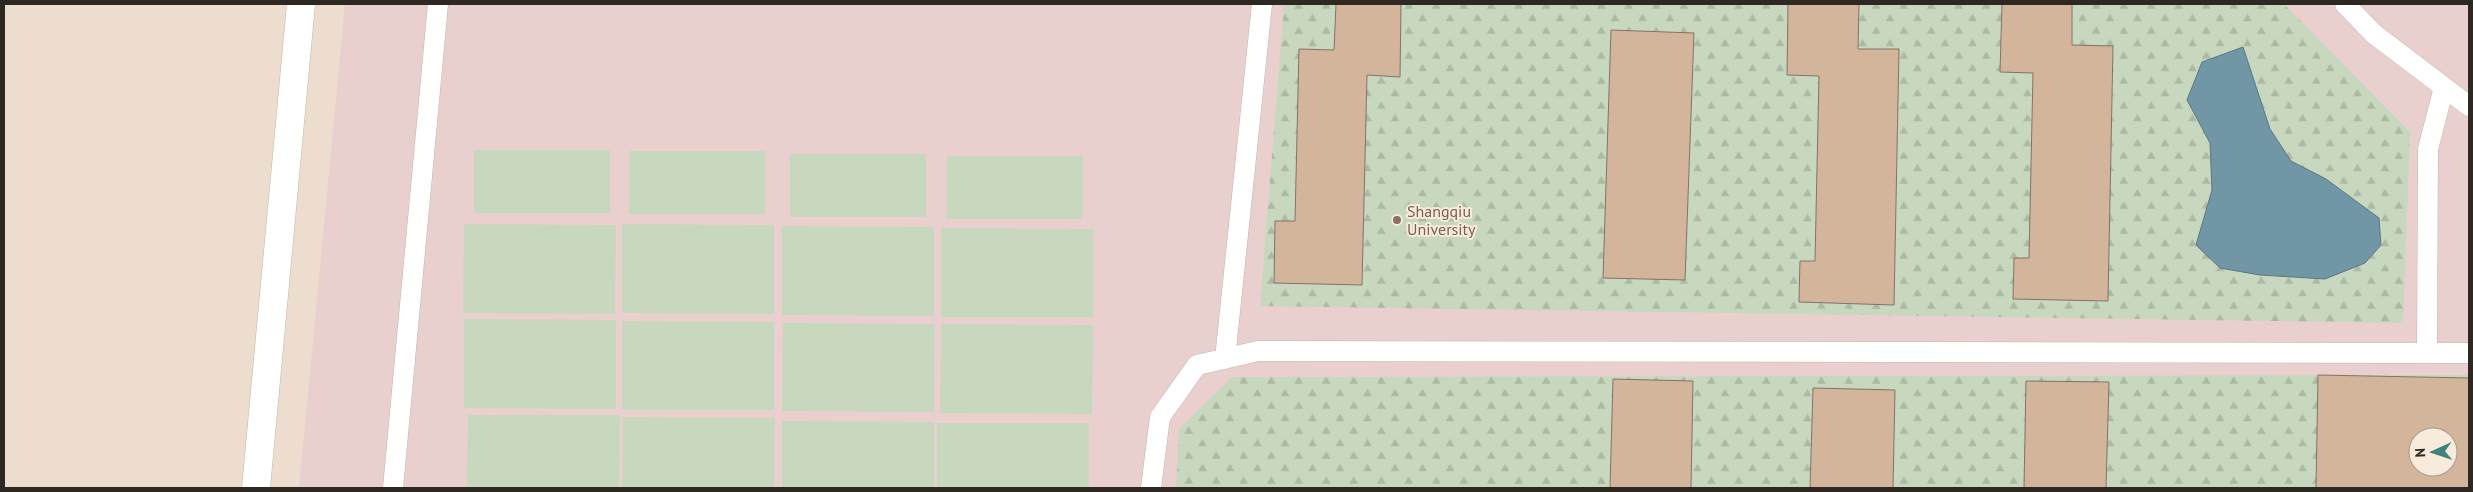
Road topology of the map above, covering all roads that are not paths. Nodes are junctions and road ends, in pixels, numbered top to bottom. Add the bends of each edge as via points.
1 (301, 4) edge
2 (438, 4) edge
3 (1262, 4) edge
4 (2344, 4) edge
5 (2444, 87) junction
6 (2469, 106) edge
7 (2427, 353) junction
8 (2469, 353) edge
9 (1225, 358) junction
10 (256, 488) edge
11 (393, 488) edge
12 (1151, 488) edge

1 - 10 street
2 - 11 lane
3 - 9 lane
4 - 5 lane via 2374,34
5 - 6 lane
5 - 7 lane via 2428,149
7 - 8 lane
7 - 9 lane via 1258,351
9 - 12 lane via 1197,365 1160,417

